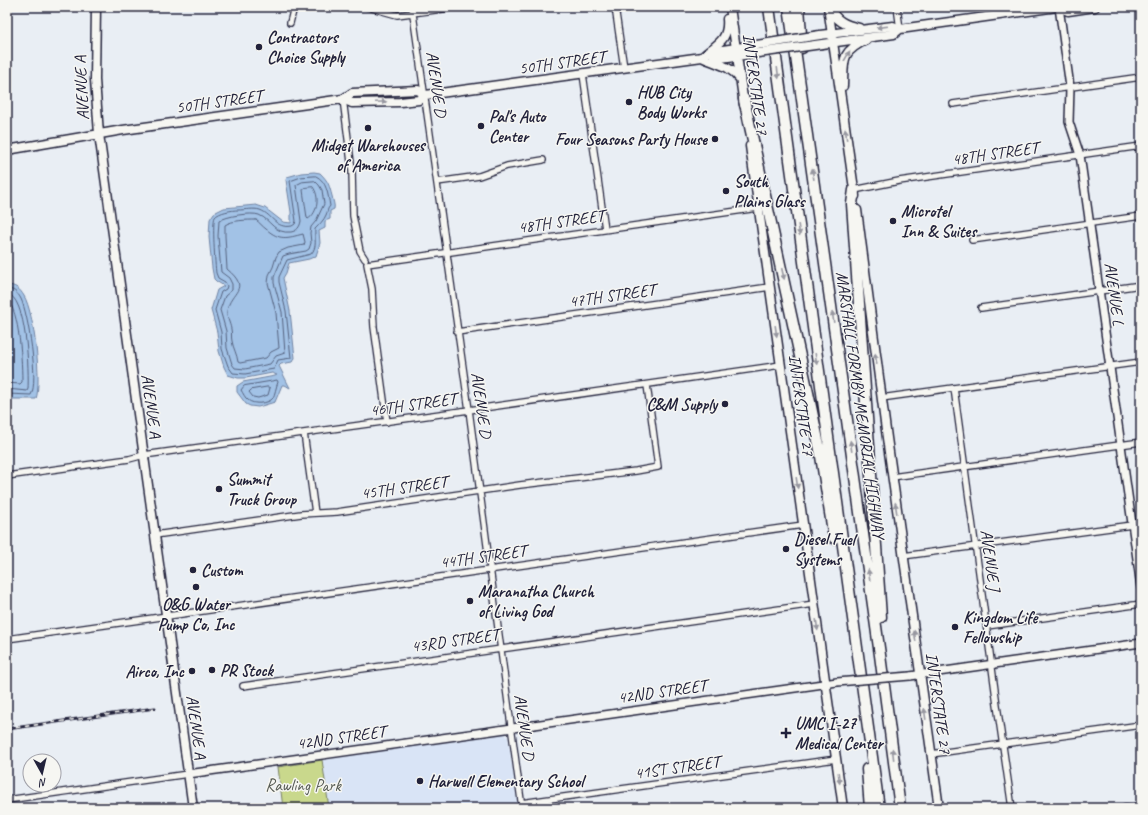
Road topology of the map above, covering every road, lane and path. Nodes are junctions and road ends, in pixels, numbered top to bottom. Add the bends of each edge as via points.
1 (96, 7) edge
2 (294, 7) edge
3 (368, 7) edge
4 (458, 7) edge
5 (616, 7) edge
6 (729, 7) edge
7 (768, 7) edge
8 (789, 7) edge
9 (799, 7) edge
10 (828, 7) edge
11 (897, 7) edge
12 (1058, 7) edge
13 (1095, 7) edge
14 (413, 10) edge
15 (290, 23) dead end
16 (864, 29) junction
17 (900, 29) junction
18 (831, 34) junction
19 (879, 36) junction
20 (833, 43) junction
21 (736, 48) junction
22 (750, 50) junction
23 (705, 56) junction
24 (737, 56) junction
25 (624, 68) junction
26 (584, 74) junction
27 (1141, 77) edge
28 (741, 82) junction
29 (1070, 87) junction
30 (425, 95) junction
31 (343, 98) junction
32 (744, 99) junction
33 (953, 104) dead end
34 (842, 108) junction
35 (99, 134) junction
36 (806, 134) junction
37 (1141, 146) edge
38 (7, 150) edge
39 (1080, 155) junction
40 (543, 160) dead end
41 (436, 182) junction
42 (854, 190) junction
43 (758, 208) junction
44 (1141, 216) edge
45 (1090, 224) junction
46 (605, 230) junction
47 (972, 240) dead end
48 (447, 252) junction
49 (366, 261) junction
50 (1141, 286) edge
51 (770, 287) junction
52 (1099, 291) junction
53 (981, 308) dead end
54 (457, 332) junction
55 (1141, 362) edge
56 (781, 365) junction
57 (1110, 366) junction
58 (647, 385) junction
59 (954, 388) junction
60 (881, 398) junction
61 (469, 410) junction
62 (387, 422) junction
63 (304, 434) junction
64 (1141, 442) edge
65 (1121, 445) junction
66 (144, 455) junction
67 (965, 467) junction
68 (7, 476) edge
69 (892, 477) junction
70 (480, 491) junction
71 (315, 513) junction
72 (803, 525) junction
73 (1132, 525) junction
74 (155, 535) junction
75 (975, 547) junction
76 (903, 556) junction
77 (490, 569) junction
78 (1141, 587) edge
79 (814, 604) junction
80 (1141, 604) edge
81 (166, 615) junction
82 (987, 626) junction
83 (7, 639) edge
84 (1141, 643) edge
85 (501, 648) junction
86 (880, 655) junction
87 (857, 656) junction
88 (992, 665) junction
89 (920, 675) junction
90 (826, 684) junction
91 (243, 686) dead end
92 (862, 691) junction
93 (1141, 725) edge
94 (511, 728) junction
95 (1003, 744) junction
96 (931, 754) junction
97 (836, 759) junction
98 (188, 774) junction
99 (7, 800) edge
100 (522, 805) edge
101 (1141, 806) edge
102 (193, 808) edge
103 (843, 808) edge
104 (870, 808) edge
105 (879, 808) edge
106 (901, 808) edge
107 (939, 808) edge
108 (1012, 808) edge
109 (1125, 808) edge

1 - 35 main road, AVENUE A via 95,80
2 - 15 street
3 - 14 street via 397,15
4 - 14 street
5 - 25 street
6 - 21 main road, INTERSTATE 27
6 - 23 main road via 726,32 722,40
7 -> 87 highway
8 - 36 highway, MARSHALL FORMBY MEMORIAL HIGHWAY
9 - 36 highway
10 - 16 main road via 840,22
10 - 18 main road, INTERSTATE 27
11 - 17 street
12 - 13 main road, 50TH STREET via 1068,11
12 - 17 main road, 50TH STREET
12 - 29 street, AVENUE L
14 - 30 street, AVENUE D
17 -> 16 main road, 50TH STREET via 893,26
16 - 18 main road, 50TH STREET
17 - 19 main road, 50TH STREET via 894,34
18 - 20 main road, INTERSTATE 27
18 - 22 main road, 50TH STREET, bridge
19 - 20 main road, 50TH STREET
34 -> 19 main road via 844,60 858,44
20 - 22 main road, 50TH STREET, bridge
20 - 34 main road, INTERSTATE 27
21 - 22 main road, 50TH STREET
21 - 23 main road, 50TH STREET
21 - 24 main road, INTERSTATE 27
22 - 24 main road, 50TH STREET
23 - 24 main road, 50TH STREET
23 - 25 main road, 50TH STREET
23 - 28 main road via 730,68
24 - 28 main road, INTERSTATE 27
25 - 26 main road, 50TH STREET
26 - 30 main road, 50TH STREET
26 - 46 street
27 - 29 street
28 - 32 main road, INTERSTATE 27
29 - 33 street
29 - 39 street, AVENUE L via 1069,122
30 - 31 main road, 50TH STREET via 418,90 398,90 352,93
30 - 41 street, AVENUE D
31 - 35 main road, 50TH STREET
31 - 49 street via 352,170 353,216 360,251
32 - 43 main road, INTERSTATE 27
32 -> 87 highway via 820,450 844,595
42 -> 34 main road, INTERSTATE 27
35 - 38 main road, 50TH STREET
35 - 66 main road, AVENUE A
86 -> 36 highway, MARSHALL FORMBY MEMORIAL HIGHWAY
37 - 39 street, 48TH STREET
39 - 42 street, 48TH STREET via 905,180
39 - 45 street, AVENUE L
40 - 41 street via 507,166 479,176
41 - 48 street, AVENUE D
60 -> 42 main road, INTERSTATE 27
42 - 86 highway via 852,204 881,619
43 - 46 street, 48TH STREET
43 - 51 main road, INTERSTATE 27
44 - 45 street
45 - 47 street
45 - 52 street, AVENUE L
46 - 48 street, 48TH STREET
48 - 49 street, 48TH STREET
48 - 54 street, AVENUE D
49 - 62 street via 372,289 374,327
50 - 52 street
51 - 54 street, 47TH STREET
51 -> 56 main road, INTERSTATE 27
52 - 53 street
52 - 57 street, AVENUE L
54 - 61 street, AVENUE D
55 - 57 street
56 - 58 street, 46TH STREET
56 -> 72 main road, INTERSTATE 27
57 - 59 street
57 - 65 street, AVENUE L
58 - 61 street, 46TH STREET
58 - 70 street, 45TH STREET via 658,467
59 - 60 street
59 - 67 street, AVENUE J
60 - 69 main road, INTERSTATE 27
61 - 62 street, 46TH STREET
61 - 70 street, AVENUE D
62 - 63 street, 46TH STREET
63 - 66 street, 46TH STREET
63 - 71 street
64 - 65 street
65 - 67 street
65 - 73 street, AVENUE L
66 - 68 street, 46TH STREET
66 - 74 main road, AVENUE A
67 - 69 street
67 - 75 street, AVENUE J
76 -> 69 main road, INTERSTATE 27
70 - 71 street, 45TH STREET
70 - 77 street, AVENUE D
71 - 74 street, 45TH STREET
72 - 77 street, 44TH STREET
72 - 79 main road, INTERSTATE 27
73 - 75 street
73 - 78 street, AVENUE L
74 - 81 main road, AVENUE A
75 - 76 street
75 - 82 street, AVENUE J
89 -> 76 main road, INTERSTATE 27
77 - 81 street, 44TH STREET
77 - 85 street, AVENUE D
79 - 85 street, 43RD STREET
79 -> 90 main road, INTERSTATE 27
80 - 82 street
81 - 83 street, 44TH STREET
81 - 98 main road, AVENUE A
82 - 88 street, AVENUE J
84 - 88 street, 42ND STREET
85 - 91 street, 43RD STREET
85 - 94 street, AVENUE D
106 -> 86 highway, MARSHALL FORMBY MEMORIAL HIGHWAY
87 - 92 highway
88 - 89 street, 42ND STREET
88 - 95 street, AVENUE J
89 - 90 street, 42ND STREET, bridge
96 -> 89 main road, INTERSTATE 27
90 - 94 street, 42ND STREET
90 - 97 main road, INTERSTATE 27
92 - 104 highway
92 - 105 highway
93 - 95 street
94 - 98 street, 42ND STREET
94 - 100 street, AVENUE D
95 - 96 street
95 - 108 street, AVENUE J
96 - 107 main road, INTERSTATE 27
97 - 100 street, 41ST STREET
97 -> 103 main road, INTERSTATE 27
98 - 99 street
98 - 102 main road, AVENUE A
101 - 109 street

